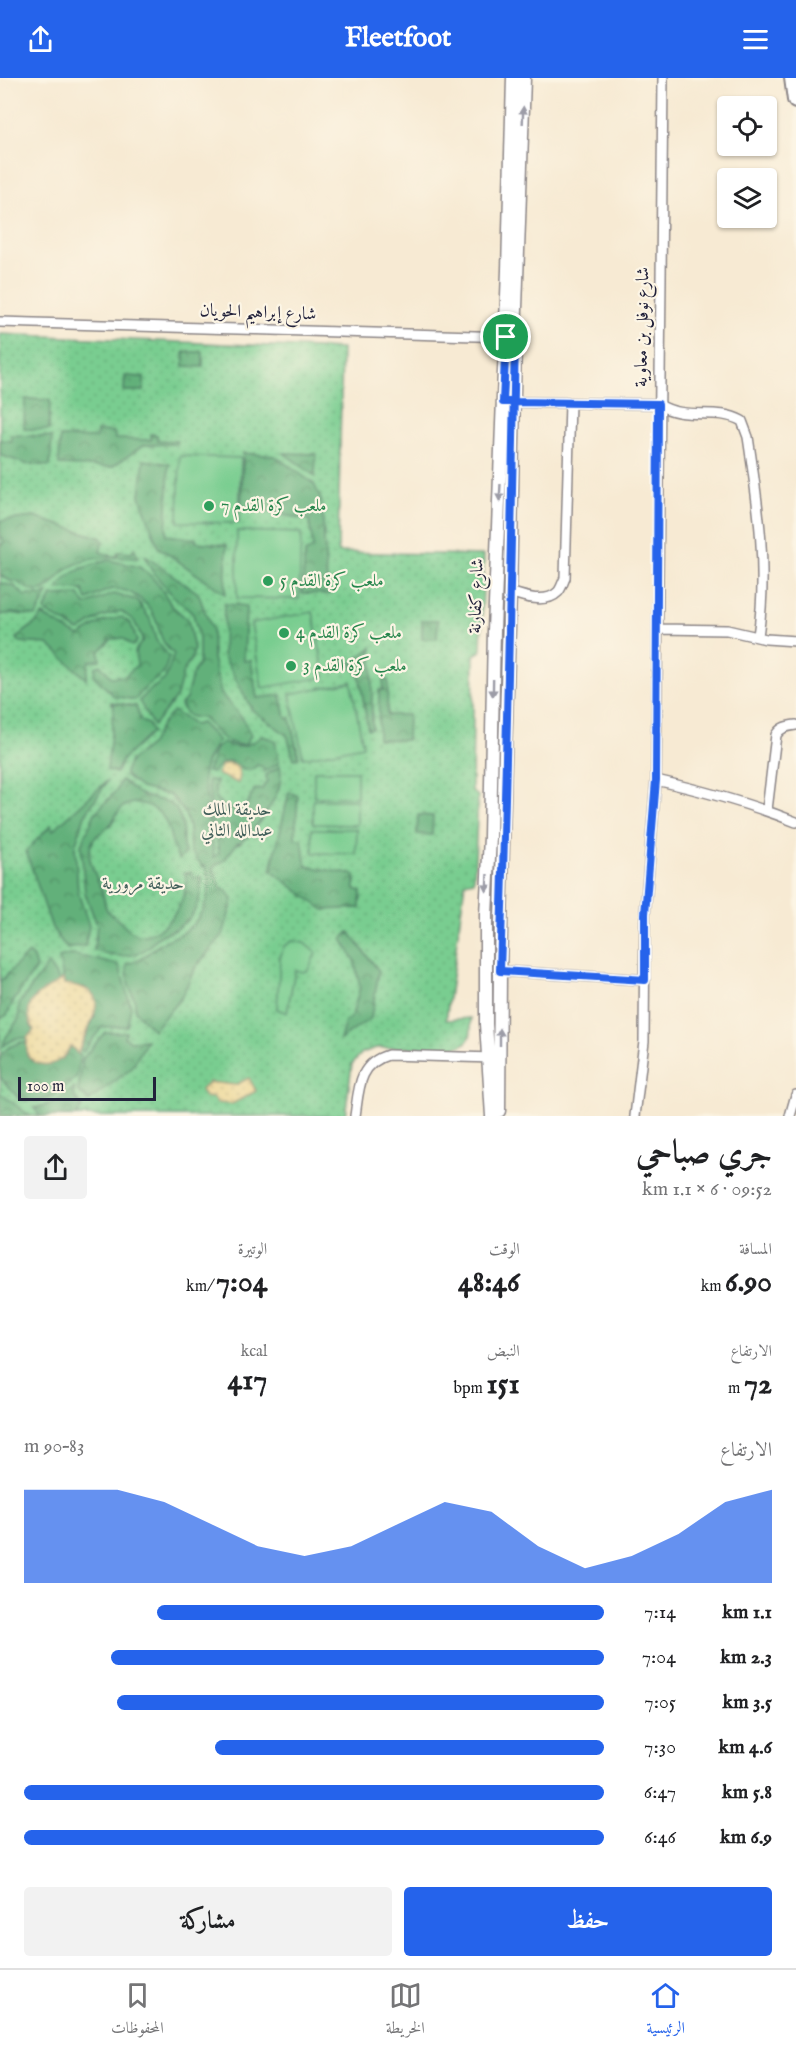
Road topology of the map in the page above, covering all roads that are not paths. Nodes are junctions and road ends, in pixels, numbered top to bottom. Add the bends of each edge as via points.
1 (513, 78) edge
2 (524, 78) edge
3 (663, 78) edge
4 (793, 78) edge
5 (796, 100) edge
6 (0, 322) edge
7 (510, 337) junction
8 (508, 402) junction
9 (570, 403) junction
10 (658, 404) junction
11 (510, 592) junction
12 (659, 629) junction
13 (758, 636) junction
14 (796, 641) edge
15 (796, 725) edge
16 (656, 780) junction
17 (766, 810) junction
18 (796, 822) edge
19 (500, 971) junction
20 (645, 980) junction
21 (494, 1058) junction
22 (796, 1095) edge
23 (793, 1114) edge
24 (355, 1116) edge
25 (492, 1116) edge
26 (500, 1116) edge
27 (635, 1116) edge

1 - 7 street, شارع كفارنة
7 -> 2 street, شارع كفارنة
3 - 10 street, شارع نوفل بن معاوية
4 - 5 highway
6 - 7 street, شارع إبراهيم الحويان
7 - 8 street, شارع كفارنة
8 - 9 street
8 - 11 street, شارع كفارنة
8 -> 21 street, شارع كفارنة via 494,630 486,915
9 - 10 street
9 - 11 street via 565,578 558,592 546,597 527,599
10 - 12 street, شارع نوفل بن معاوية
10 - 13 street via 677,413 728,414 742,421 746,428 763,566
11 - 19 street, شارع كفارنة
12 - 13 street via 727,630
12 - 16 street, شارع نوفل بن معاوية
13 - 14 street
15 - 17 street via 779,730 776,735
16 - 17 street
16 - 20 street, شارع نوفل بن معاوية via 645,914
17 - 18 street
19 - 20 street
21 -> 19 street, شارع كفارنة
20 - 27 street, شارع نوفل بن معاوية via 644,1041
21 - 24 street via 376,1058 362,1079
21 - 25 street, شارع كفارنة
21 - 26 street, شارع كفارنة
22 - 23 street

